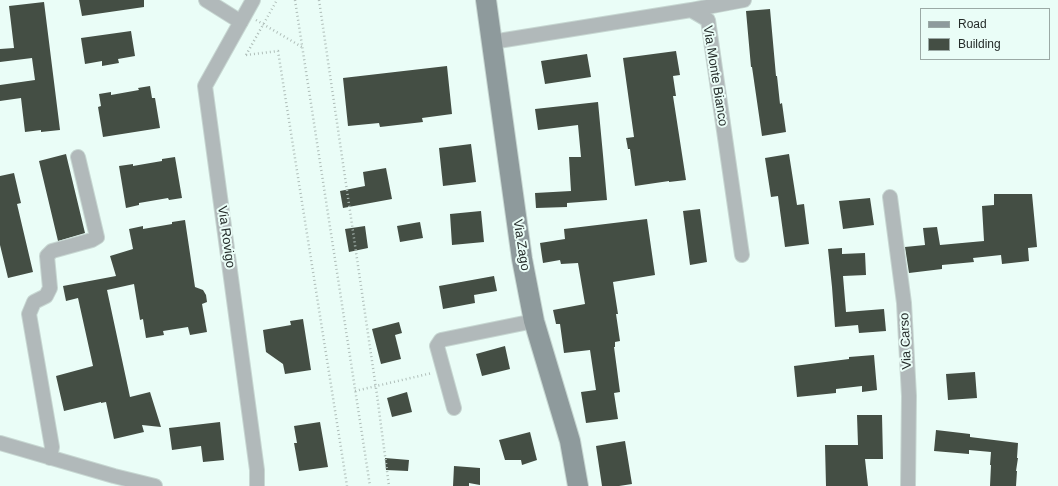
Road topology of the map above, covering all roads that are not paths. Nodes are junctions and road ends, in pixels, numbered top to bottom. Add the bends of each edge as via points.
1 (206, 0) edge
2 (253, 0) edge
3 (486, 0) edge
4 (744, 0) edge
5 (691, 10) junction
6 (243, 18) junction
7 (492, 42) junction
8 (78, 157) dead end
9 (890, 197) dead end
10 (742, 255) dead end
11 (534, 320) junction
12 (454, 408) dead end
13 (0, 444) edge
14 (50, 458) junction
15 (155, 486) edge
16 (257, 486) edge
17 (578, 486) edge
18 (908, 486) edge

1 - 6 street
2 - 6 street, Via Rovigo
3 - 7 street, Via Zago
4 - 5 street
5 - 7 street, Via Monte Bianco
5 - 10 street, Via Monte Bianco via 708,20
6 - 16 street, Via Rovigo via 205,86 256,462
7 - 11 street, Via Zago via 522,259
8 - 14 street via 97,236 92,240 52,251 47,256 50,288 46,296 34,302 29,314 52,447
9 - 18 street, Via Carso via 904,311 909,396
11 - 12 street via 441,340 437,346
11 - 17 street, Via Zago via 570,441
13 - 14 street
14 - 15 street

